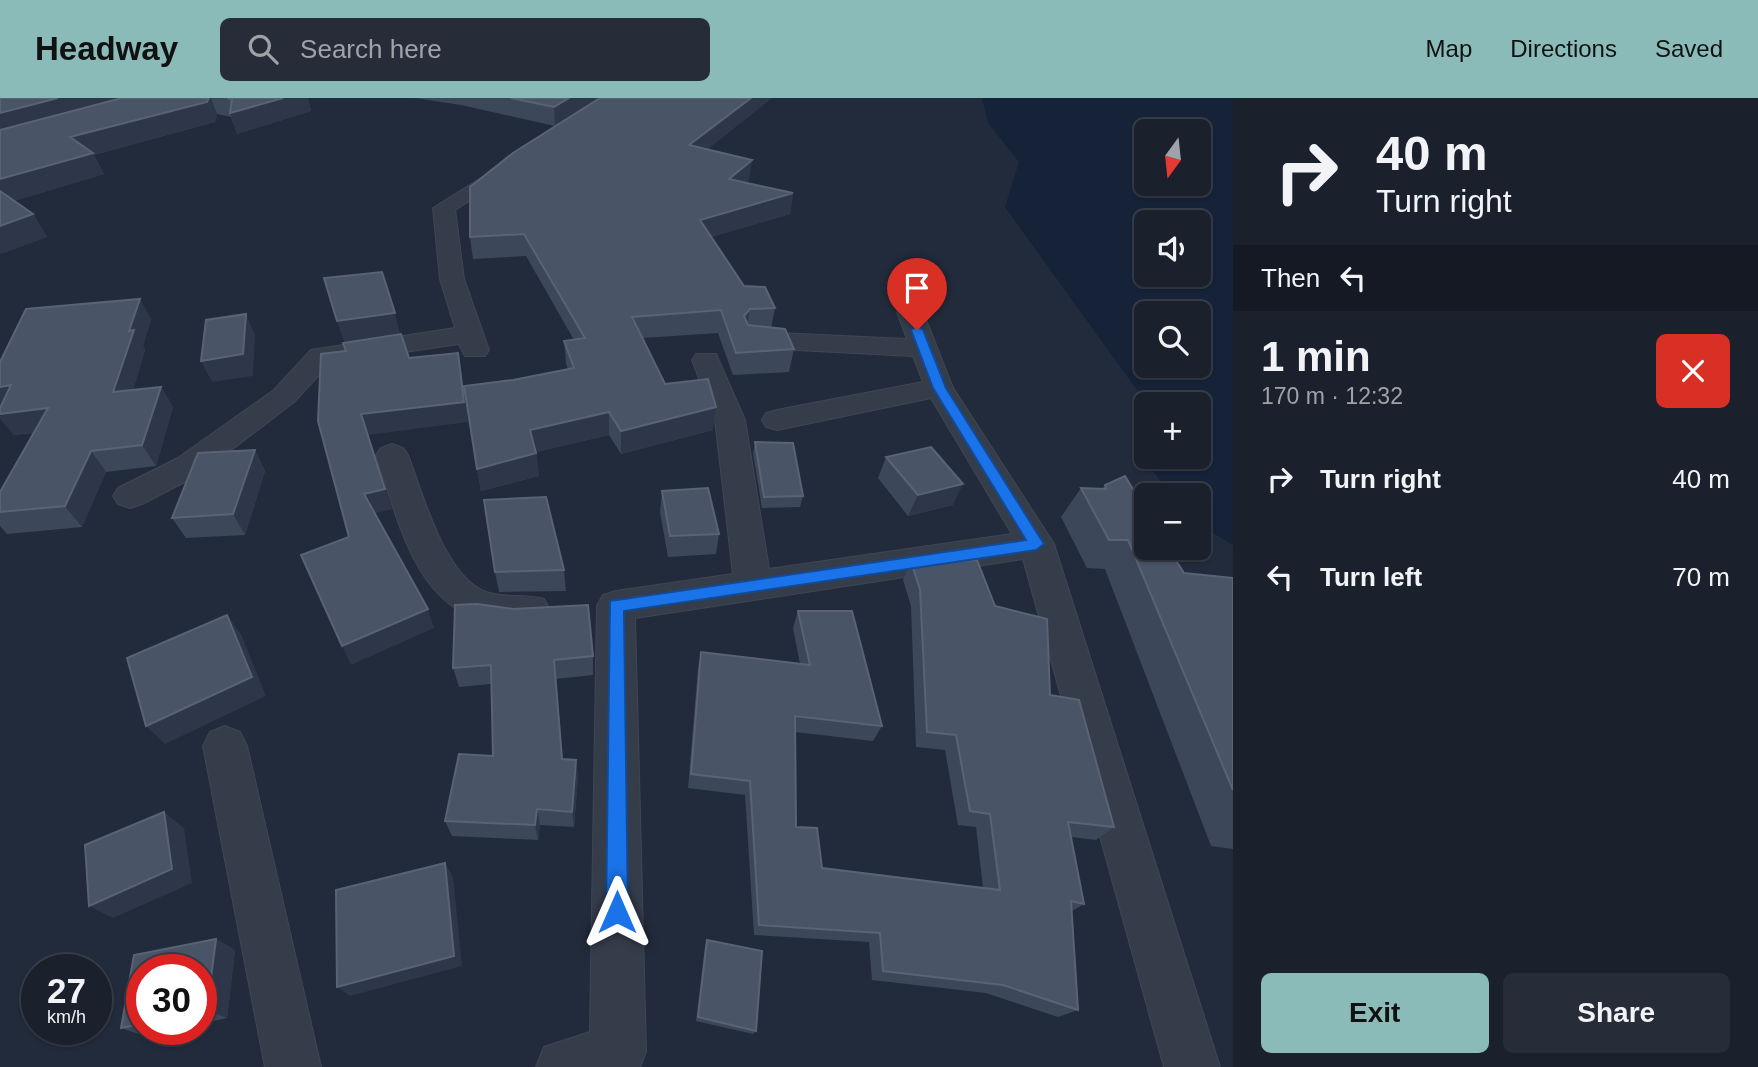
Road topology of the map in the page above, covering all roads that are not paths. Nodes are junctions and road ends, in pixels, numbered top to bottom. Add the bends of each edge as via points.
1 (524, 157) edge
2 (756, 340) edge
3 (706, 360) dead end
4 (939, 388) junction
5 (777, 420) dead end
6 (392, 455) dead end
7 (130, 496) dead end
8 (1036, 544) junction
9 (752, 587) junction
10 (588, 607) junction
11 (225, 746) dead end
12 (293, 1067) edge
13 (564, 1067) edge
14 (1192, 1067) edge

1 - 7 street via 444,208 452,279 473,342 321,356 284,397 189,466
2 - 4 street via 917,330
3 - 9 street via 730,420
4 - 5 street
4 - 8 street
6 - 10 street via 438,571 467,600 504,611
8 - 9 street
8 - 14 street
9 - 10 street
10 - 13 street via 618,1052
11 - 12 street

